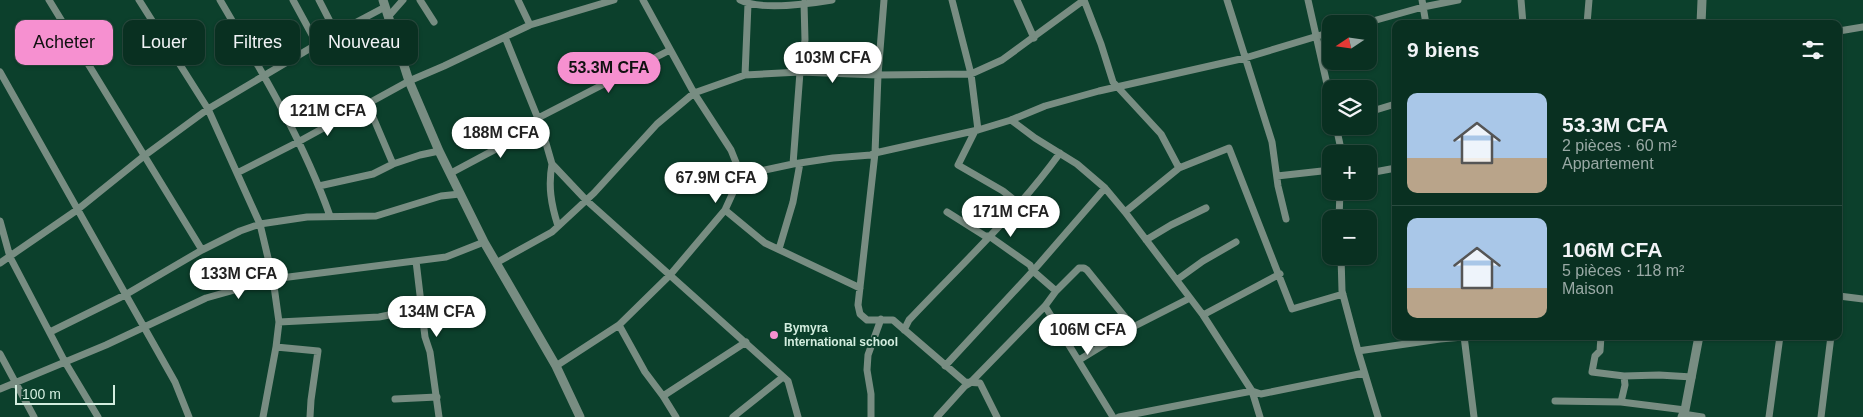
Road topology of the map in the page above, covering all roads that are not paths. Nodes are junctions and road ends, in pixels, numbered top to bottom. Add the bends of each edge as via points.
1 (49, 0) edge
2 (139, 0) edge
3 (220, 0) edge
4 (293, 0) edge
5 (319, 0) edge
6 (403, 0) edge
7 (420, 0) edge
8 (518, 0) edge
9 (614, 0) edge
10 (643, 0) edge
11 (740, 0) edge
12 (832, 0) edge
13 (884, 0) edge
14 (952, 0) edge
15 (1017, 0) edge
16 (1227, 0) edge
17 (1308, 0) edge
18 (1458, 0) edge
19 (1521, 0) edge
20 (1589, 0) edge
21 (1702, 0) edge
22 (820, 1) edge
23 (804, 3) junction
24 (1423, 3) edge
25 (384, 4) edge
26 (748, 4) junction
27 (388, 17) junction
28 (1378, 18) edge
29 (329, 20) edge
30 (358, 20) edge
31 (1425, 20) edge
32 (1523, 20) edge
33 (1587, 20) edge
34 (1701, 20) edge
35 (434, 22) dead end
36 (530, 25) junction
37 (1863, 27) edge
38 (310, 31) edge
39 (1842, 31) edge
40 (1322, 35) edge
41 (1318, 36) junction
42 (505, 37) junction
43 (1034, 38) junction
44 (310, 48) edge
45 (670, 50) junction
46 (1245, 58) junction
47 (0, 72) edge
48 (800, 72) junction
49 (971, 74) junction
50 (745, 75) junction
51 (878, 75) junction
52 (264, 76) junction
53 (1327, 80) edge
54 (409, 81) junction
55 (1118, 87) junction
56 (694, 94) junction
57 (367, 103) junction
58 (1392, 104) dead end
59 (208, 109) junction
60 (1377, 109) edge
61 (1011, 120) junction
62 (539, 122) junction
63 (978, 130) junction
64 (298, 142) junction
65 (439, 150) junction
66 (875, 153) junction
67 (1060, 153) junction
68 (144, 156) junction
69 (393, 164) junction
70 (552, 164) junction
71 (796, 164) junction
72 (1179, 168) junction
73 (1392, 169) edge
74 (1322, 171) edge
75 (1377, 172) edge
76 (236, 173) junction
77 (450, 174) junction
78 (741, 176) junction
79 (1277, 176) junction
80 (319, 186) junction
81 (1105, 188) junction
82 (460, 194) junction
83 (586, 200) junction
84 (1018, 203) junction
85 (1206, 208) dead end
86 (77, 210) junction
87 (725, 210) junction
88 (947, 212) dead end
89 (1126, 212) junction
90 (330, 216) junction
91 (1286, 218) dead end
92 (0, 221) edge
93 (260, 224) junction
94 (558, 226) junction
95 (989, 236) junction
96 (1146, 240) junction
97 (484, 242) junction
98 (1236, 242) dead end
99 (779, 249) junction
100 (202, 250) junction
101 (10, 256) junction
102 (416, 261) junction
103 (496, 262) junction
104 (0, 263) edge
105 (1341, 265) edge
106 (1033, 271) junction
107 (1280, 274) junction
108 (670, 275) junction
109 (273, 279) junction
110 (1178, 279) junction
111 (860, 288) junction
112 (1056, 291) junction
113 (1343, 294) junction
114 (125, 295) junction
115 (1842, 296) edge
116 (1190, 298) junction
117 (1863, 300) edge
118 (420, 306) junction
119 (1045, 306) junction
120 (1203, 315) junction
121 (881, 319) junction
122 (278, 322) junction
123 (619, 325) junction
124 (1133, 327) junction
125 (145, 328) junction
126 (904, 330) junction
127 (50, 332) junction
128 (1441, 340) edge
129 (1464, 340) edge
130 (1601, 340) edge
131 (1699, 340) edge
132 (1779, 340) edge
133 (1831, 340) edge
134 (746, 342) junction
135 (276, 347) junction
136 (1358, 351) junction
137 (0, 354) edge
138 (1078, 360) junction
139 (65, 362) junction
140 (556, 366) junction
141 (945, 366) junction
142 (1364, 373) junction
143 (1624, 376) junction
144 (783, 377) junction
145 (1692, 377) junction
146 (970, 383) junction
147 (16, 384) junction
148 (0, 389) edge
149 (1252, 391) junction
150 (663, 396) junction
151 (437, 397) junction
152 (395, 400) dead end
153 (1554, 401) dead end
154 (1621, 402) junction
155 (1683, 414) edge
156 (34, 417) edge
157 (98, 417) edge
158 (189, 417) edge
159 (263, 417) edge
160 (310, 417) edge
161 (440, 417) edge
162 (580, 417) edge
163 (676, 417) edge
164 (733, 417) edge
165 (798, 417) edge
166 (871, 417) edge
167 (937, 417) edge
168 (997, 417) edge
169 (1113, 417) edge
170 (1120, 417) edge
171 (1260, 417) edge
172 (1378, 417) edge
173 (1474, 417) edge
174 (1702, 417) edge
175 (1769, 417) edge
176 (1821, 417) edge

1 - 68 street
2 - 59 street
3 - 52 street
4 - 38 street
5 - 29 street
6 - 27 street
7 - 35 street
8 - 36 street
9 - 36 street
10 - 45 street
11 - 26 street
12 - 22 street
13 - 51 street
14 - 49 street
15 - 43 street
16 - 46 street
17 - 41 street
18 - 24 street
19 - 32 street
20 - 33 street
21 - 34 street
22 - 23 street
23 - 26 street
23 - 48 street via 805,40
24 - 28 street
24 - 31 street
25 - 27 street
25 - 30 street
26 - 50 street
27 - 54 street
36 - 42 street
37 - 39 street
40 - 41 street
41 - 46 street
41 - 53 street
42 - 54 street
42 - 62 street
43 - 49 street via 1002,60
43 - 55 street via 1084,0 1113,82
44 - 52 street
45 - 56 street
45 - 62 street
46 - 55 street
46 - 79 street via 1272,142
47 - 86 street
48 - 50 street
48 - 51 street
48 - 71 street
49 - 51 street
49 - 63 street
50 - 56 street
51 - 66 street
52 - 59 street
52 - 64 street
54 - 57 street
54 - 65 street
55 - 61 street via 1045,106
55 - 72 street via 1161,134
56 - 78 street via 731,150
56 - 83 street via 657,124
57 - 64 street
57 - 69 street
58 - 60 street
59 - 68 street
59 - 76 street
61 - 63 street
61 - 67 street
62 - 70 street
62 - 77 street
63 - 66 street
63 - 84 street via 958,165 1003,190
64 - 76 street
64 - 80 street
65 - 69 street
65 - 77 street
66 - 71 street
66 - 111 street
67 - 81 street
67 - 84 street
68 - 86 street
68 - 100 street
69 - 80 street via 373,174
70 - 83 street
70 - 94 street via 550,199
71 - 78 street
71 - 99 street via 793,202
72 - 89 street
72 - 107 street via 1229,148
73 - 75 street
74 - 79 street
76 - 93 street
77 - 82 street
78 - 87 street
79 - 91 street
80 - 90 street
81 - 89 street
81 - 106 street
82 - 90 street via 441,196 376,216
82 - 97 street
83 - 94 street
83 - 108 street
84 - 95 street
85 - 96 street
86 - 101 street
86 - 114 street
87 - 99 street via 765,243
87 - 108 street
88 - 95 street
89 - 96 street
90 - 93 street
92 - 101 street
93 - 100 street
93 - 109 street
94 - 103 street
95 - 106 street via 1030,265
95 - 126 street via 909,320
96 - 110 street
97 - 102 street via 446,257
97 - 103 street
98 - 110 street
99 - 111 street
100 - 114 street
101 - 104 street
101 - 127 street
102 - 109 street
102 - 118 street
103 - 140 street
105 - 113 street
106 - 112 street
106 - 141 street
107 - 113 street via 1292,309
107 - 120 street
108 - 123 street
108 - 134 street
109 - 122 street
109 - 125 street via 206,298
110 - 116 street
111 - 121 street via 860,314 867,320
112 - 119 street
112 - 124 street via 1079,268 1084,268
113 - 136 street
114 - 125 street
114 - 127 street
115 - 117 street
116 - 120 street
116 - 124 street
118 - 122 street via 379,317
118 - 151 street
119 - 138 street
119 - 146 street
120 - 149 street
121 - 126 street via 893,320
121 - 166 street via 868,355
122 - 135 street
123 - 140 street
123 - 150 street via 645,372
124 - 138 street
125 - 139 street
125 - 158 street via 176,382
126 - 141 street
127 - 139 street
128 - 136 street
129 - 173 street
130 - 143 street via 1592,372
131 - 145 street
132 - 175 street
133 - 176 street
134 - 144 street
134 - 150 street
135 - 159 street
135 - 160 street via 318,351
136 - 142 street
137 - 147 street
138 - 169 street
139 - 147 street
139 - 157 street
140 - 162 street
141 - 146 street via 964,382
142 - 149 street via 1261,394
142 - 172 street
143 - 145 street
143 - 154 street
144 - 164 street
144 - 165 street via 788,381
145 - 155 street
146 - 167 street
146 - 168 street via 980,383
147 - 148 street
147 - 156 street
149 - 170 street
149 - 171 street
150 - 163 street
151 - 152 street
151 - 161 street
153 - 154 street
154 - 155 street
155 - 174 street

